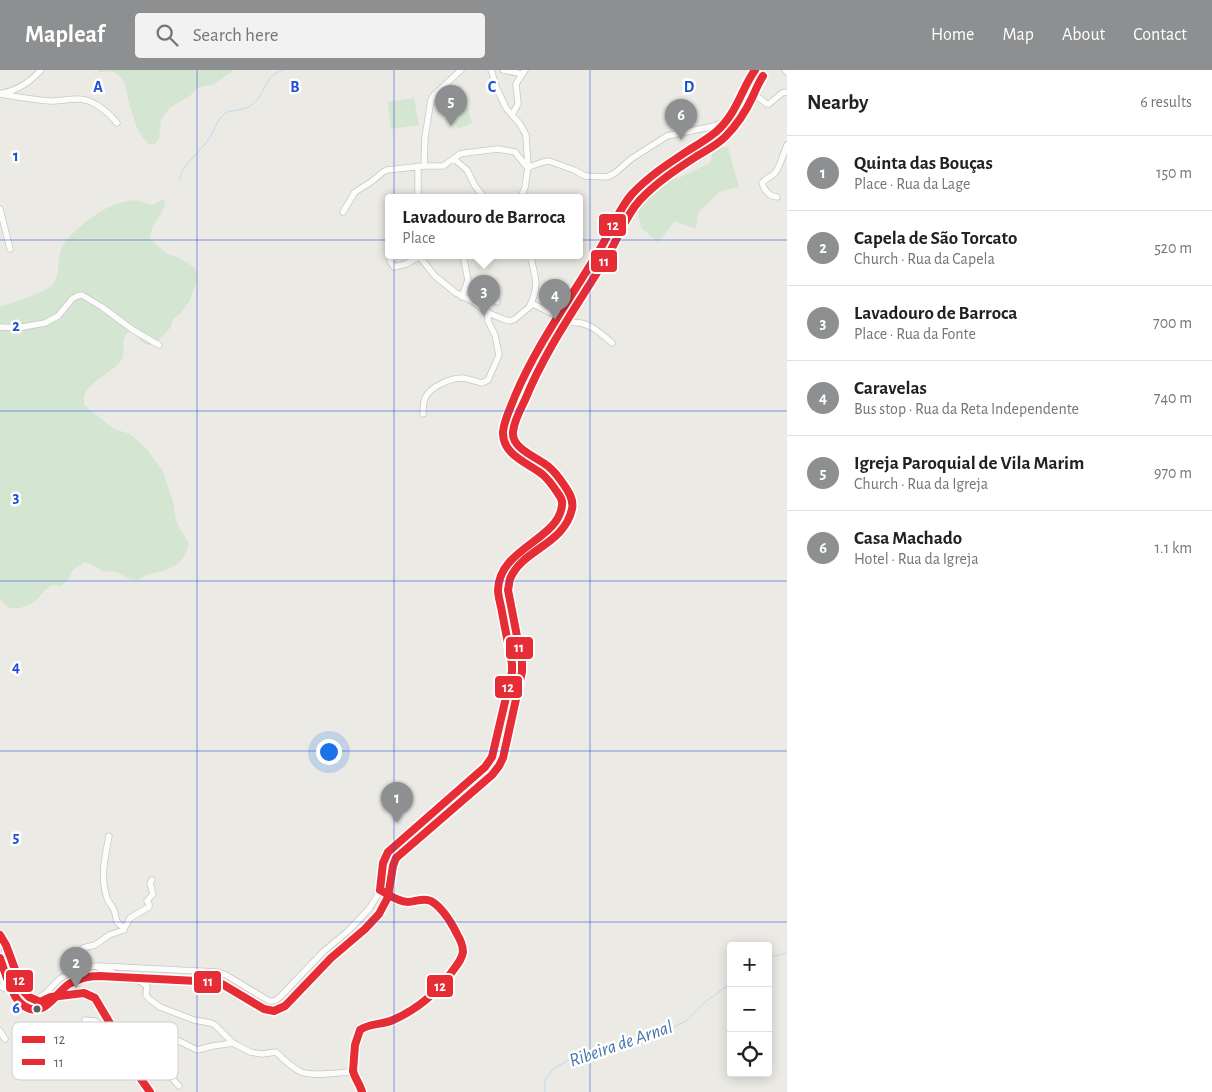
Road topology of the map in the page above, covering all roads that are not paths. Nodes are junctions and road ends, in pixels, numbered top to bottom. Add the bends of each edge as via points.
1 (40, 70) edge
2 (461, 70) edge
3 (491, 70) edge
4 (503, 70) edge
5 (752, 71) edge
6 (524, 72) edge
7 (746, 88) junction
8 (787, 92) edge
9 (0, 93) edge
10 (512, 115) junction
11 (727, 119) junction
12 (117, 123) dead end
13 (787, 145) edge
14 (454, 158) junction
15 (421, 166) junction
16 (528, 167) junction
17 (418, 194) edge
18 (480, 194) edge
19 (522, 194) edge
20 (777, 197) dead end
21 (0, 209) edge
22 (344, 212) dead end
23 (10, 249) dead end
24 (393, 259) edge
25 (414, 259) edge
26 (421, 259) edge
27 (464, 259) edge
28 (531, 259) edge
29 (462, 297) junction
30 (497, 302) dead end
31 (480, 307) junction
32 (529, 307) junction
33 (488, 312) junction
34 (557, 319) junction
35 (0, 327) edge
36 (612, 343) dead end
37 (159, 345) dead end
38 (423, 414) dead end
39 (110, 836) dead end
40 (152, 880) dead end
41 (380, 890) junction
42 (124, 929) junction
43 (0, 935) edge
44 (6, 945) junction
45 (0, 959) edge
46 (12, 961) junction
47 (92, 966) junction
48 (68, 974) junction
49 (0, 977) edge
50 (0, 986) edge
51 (10, 990) junction
52 (30, 997) junction
53 (85, 1020) dead end
54 (96, 1022) edge
55 (109, 1022) edge
56 (0, 1031) edge
57 (5, 1039) dead end
58 (178, 1040) edge
59 (233, 1043) junction
60 (354, 1072) junction
61 (141, 1080) edge
62 (173, 1080) edge
63 (179, 1086) dead end
64 (150, 1092) edge
65 (362, 1092) edge

1 - 9 street via 29,81
2 - 15 street via 431,100
3 - 10 street
4 - 6 street
5 - 7 street
6 - 10 street via 516,84 518,104
7 - 8 street via 767,104
7 - 11 street
9 - 12 street via 53,101 87,101 110,114
10 - 16 street via 526,133
11 - 16 street via 714,126 667,136 607,177 587,176 549,161
11 - 34 street via 708,138 675,159 627,199
13 - 20 street via 774,175 762,183 771,196
14 - 15 street via 442,166
14 - 16 street via 463,153 501,149 515,152
14 - 18 street via 468,171
15 - 17 street
15 - 22 street via 383,172 353,193
16 - 19 street
21 - 23 street
24 - 25 street via 390,261 393,267
26 - 29 street via 436,278
27 - 29 street via 468,280
28 - 32 street via 537,285
29 - 31 street
30 - 31 street via 490,295
31 - 33 street
32 - 33 street via 515,320 505,320
32 - 34 street via 534,304
33 - 38 street via 499,353 488,380 482,383 457,378 442,383 426,397
34 - 36 street via 587,325
34 - 41 street via 520,383 503,432 504,442 512,453 550,482 562,500 562,506 558,519 509,562 499,578 498,590 512,672 492,757 485,767 388,852 383,863
35 - 37 street via 17,328 45,323 58,316 72,299 82,295
39 - 42 street via 102,881 116,922
40 - 42 street via 153,894 147,901 149,907 130,918
41 - 47 street via 349,930 273,1001 218,972
41 - 60 street via 405,902 424,899 436,905 462,944 462,952 456,968 430,999 398,1018 359,1031
42 - 48 street via 83,948
43 - 44 street
44 - 45 street
44 - 46 street
45 - 46 street
46 - 52 street via 22,989
47 - 48 street
47 - 59 street via 142,982 147,986 148,999 160,1007 215,1025
48 - 52 street via 41,997
49 - 51 street
50 - 51 street
51 - 52 street via 21,998
52 - 55 street via 40,1002 51,996 84,993 95,998
53 - 54 street
56 - 57 street
58 - 59 street via 197,1050
59 - 60 street via 250,1052 276,1052 301,1072
60 - 65 street
61 - 64 street
62 - 63 street

